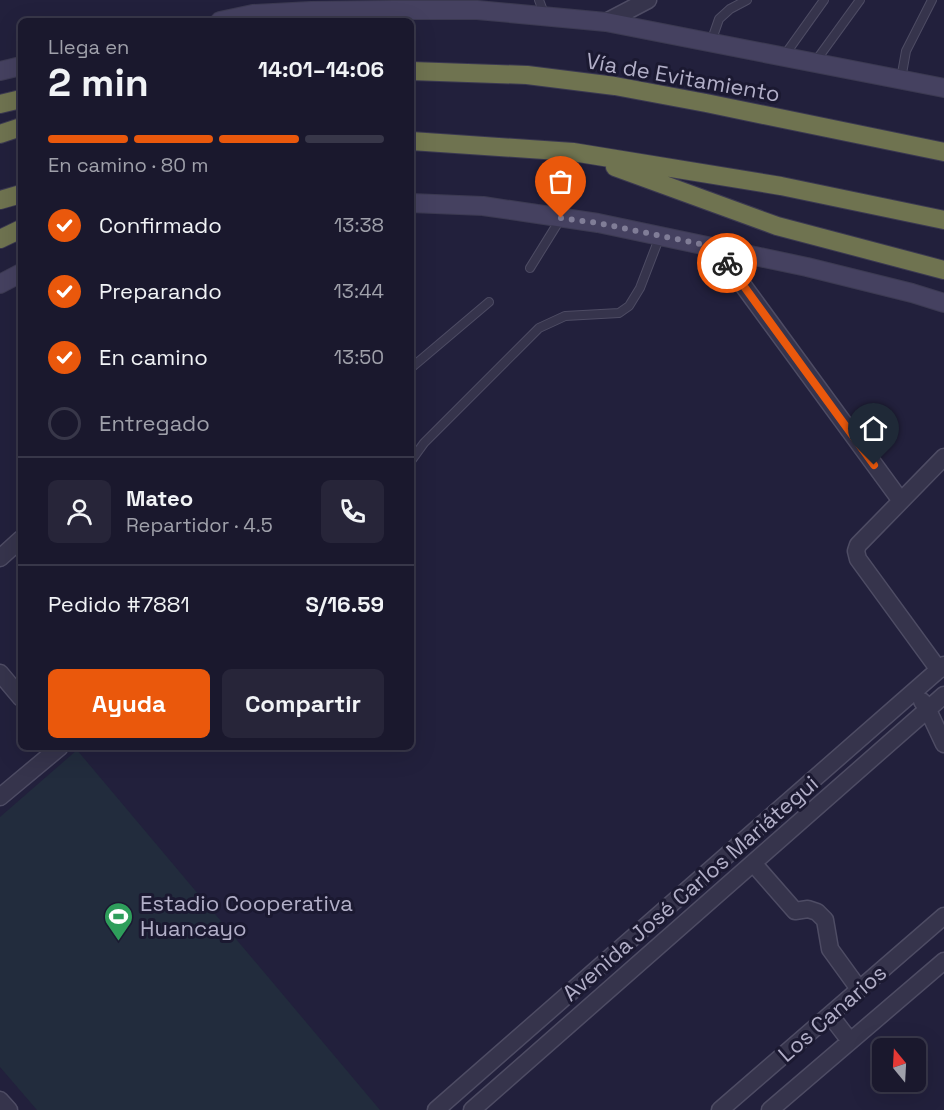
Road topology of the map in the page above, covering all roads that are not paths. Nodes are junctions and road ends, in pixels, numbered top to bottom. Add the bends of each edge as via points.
1 (747, 0) edge
2 (824, 0) edge
3 (860, 0) edge
4 (932, 0) edge
5 (637, 3) edge
6 (390, 5) edge
7 (542, 8) edge
8 (234, 18) edge
9 (606, 22) junction
10 (711, 42) junction
11 (784, 57) junction
12 (815, 63) junction
13 (18, 67) edge
14 (0, 71) edge
15 (414, 71) edge
16 (901, 79) junction
17 (944, 88) edge
18 (18, 100) edge
19 (0, 104) edge
20 (18, 128) edge
21 (0, 134) edge
22 (414, 141) edge
23 (573, 152) junction
24 (944, 152) edge
25 (18, 195) edge
26 (0, 200) edge
27 (414, 203) edge
28 (561, 218) junction
29 (944, 220) edge
30 (18, 230) edge
31 (660, 236) junction
32 (0, 239) edge
33 (715, 247) junction
34 (530, 268) dead end
35 (944, 270) edge
36 (18, 275) edge
37 (0, 284) edge
38 (489, 302) dead end
39 (944, 303) edge
40 (414, 365) edge
41 (414, 457) edge
42 (944, 457) edge
43 (901, 501) junction
44 (18, 541) edge
45 (0, 558) edge
46 (941, 668) edge
47 (0, 673) edge
48 (915, 691) junction
49 (18, 694) edge
50 (944, 695) edge
51 (928, 710) junction
52 (944, 744) edge
53 (56, 750) edge
54 (0, 797) edge
55 (753, 863) junction
56 (944, 916) edge
57 (944, 961) edge
58 (859, 989) junction
59 (830, 1015) junction
60 (850, 1041) junction
61 (0, 1100) edge
62 (9, 1110) edge
63 (436, 1110) edge
64 (472, 1110) edge
65 (720, 1110) edge
66 (770, 1110) edge

1 - 10 lane via 718,19
2 - 11 lane
3 - 12 lane
4 - 16 lane via 906,51
5 - 9 street
6 - 7 street via 477,10
6 - 8 street
7 - 9 street
9 - 10 street
10 - 11 street
11 - 12 street
12 - 16 street
13 - 14 street
15 - 24 highway, Vía de Evitamiento via 527,75 615,86
16 - 17 street
18 - 19 highway
20 - 21 highway
22 - 23 highway
23 - 29 highway via 781,186
23 - 35 highway via 777,226
25 - 26 highway
27 - 28 street via 483,206
28 - 31 street
28 - 34 lane
30 - 32 highway
31 - 33 street
31 - 41 lane via 629,306 620,313 565,316 539,328 424,442
33 - 39 street
33 - 43 street
36 - 37 street
38 - 40 lane
42 - 43 street
43 - 46 street via 856,551 858,559
44 - 45 street
46 - 48 street, Avenida José Carlos Mariátegui
47 - 49 street
48 - 51 street
48 - 63 street, Avenida José Carlos Mariátegui
50 - 51 street, Avenida José Carlos Mariátegui
51 - 52 street
51 - 55 street, Avenida José Carlos Mariátegui
53 - 54 street
55 - 58 street via 795,911 808,909 825,920 830,949
55 - 64 street, Avenida José Carlos Mariátegui
56 - 58 street, Los Canarios
57 - 60 street
58 - 59 street, Los Canarios
59 - 60 street
59 - 65 street, Los Canarios
60 - 66 street
61 - 62 street

